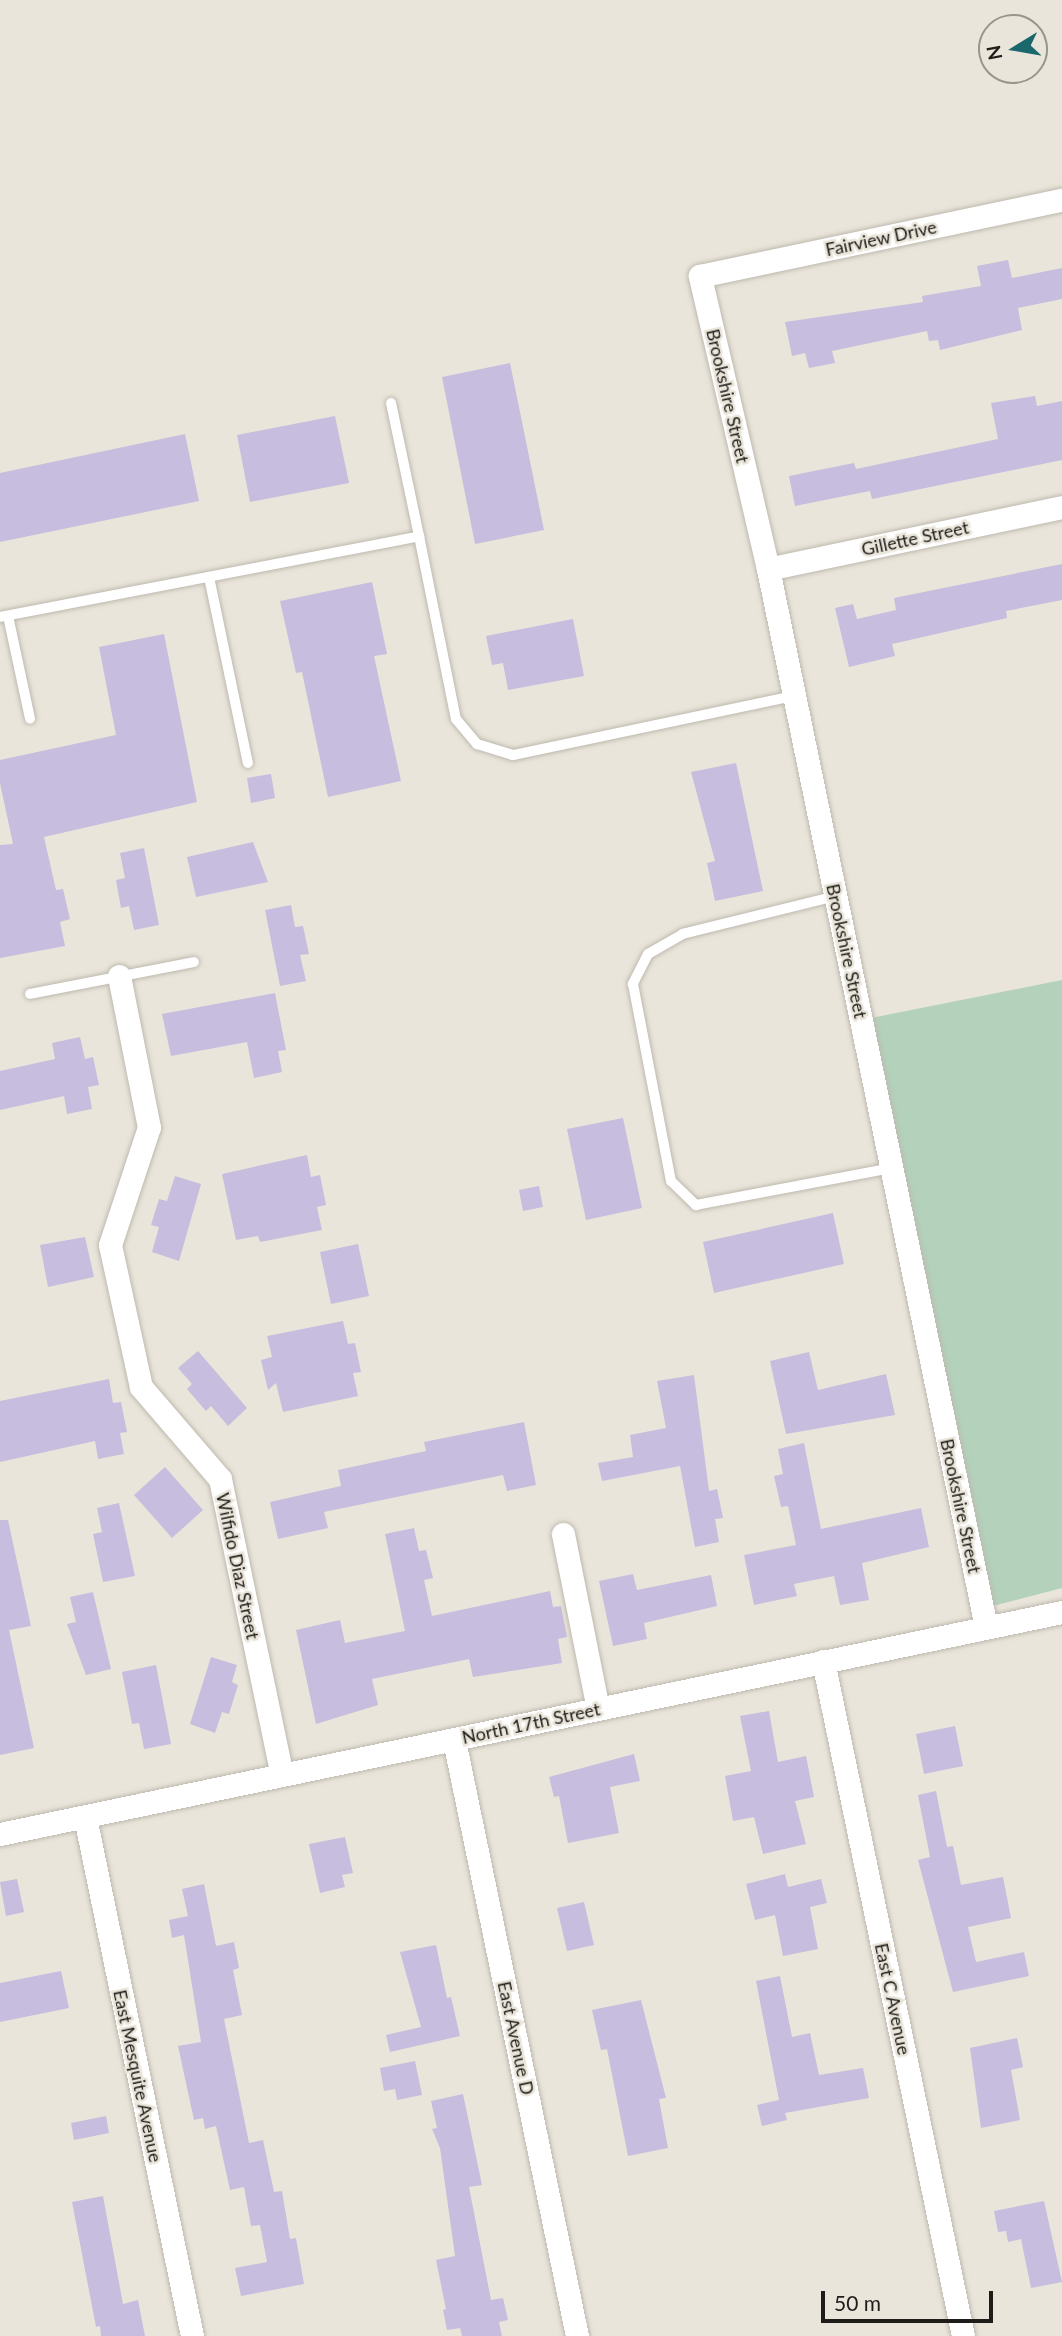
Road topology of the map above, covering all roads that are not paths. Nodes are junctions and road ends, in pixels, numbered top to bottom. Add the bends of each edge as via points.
1 (1062, 200) edge
2 (700, 276) joint
3 (391, 403) dead end
4 (1062, 507) edge
5 (419, 537) junction
6 (768, 569) junction
7 (209, 577) junction
8 (4, 616) edge
9 (794, 696) junction
10 (30, 719) dead end
11 (248, 763) dead end
12 (836, 896) junction
13 (194, 962) dead end
14 (119, 976) junction
15 (30, 994) dead end
16 (892, 1168) junction
17 (563, 1534) dead end
18 (1062, 1612) edge
19 (986, 1627) junction
20 (823, 1661) junction
21 (598, 1709) junction
22 (454, 1740) junction
23 (282, 1775) junction
24 (85, 1817) junction
25 (0, 1833) edge
26 (192, 2336) edge
27 (577, 2336) edge
28 (963, 2336) edge

1 - 2 street, Fairview Drive
2 - 6 street, Brookshire Street
3 - 5 lane
4 - 6 street, Gillette Street
5 - 7 lane
5 - 9 lane via 456,719 477,744 513,755
6 - 9 street, Brookshire Street
7 - 8 lane
7 - 11 lane
8 - 10 lane
9 - 12 street, Brookshire Street
12 - 16 street, Brookshire Street
12 - 16 lane via 683,934 648,954 633,984 671,1181 696,1205
13 - 14 lane
14 - 15 lane
14 - 23 street, Wilfido Diaz Street via 149,1127 110,1245 141,1387 220,1479
16 - 19 street, Brookshire Street
17 - 21 street
18 - 19 street, North 17th Street
19 - 20 street, North 17th Street
20 - 21 street, North 17th Street
20 - 28 street, East C Avenue
21 - 22 street, North 17th Street
22 - 23 street, North 17th Street
22 - 27 street, East Avenue D
23 - 24 street, North 17th Street
24 - 25 street, North 17th Street
24 - 26 street, East Mesquite Avenue

